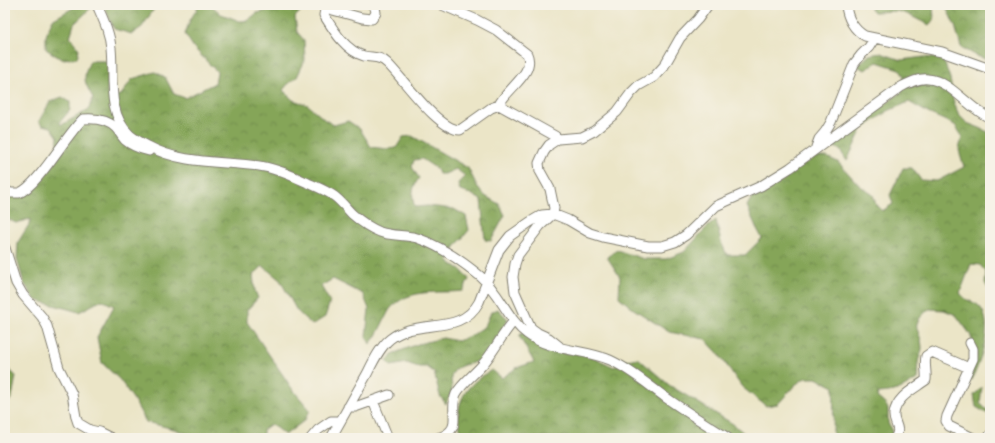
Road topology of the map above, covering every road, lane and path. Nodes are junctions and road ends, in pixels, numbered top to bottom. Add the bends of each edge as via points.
1 (97, 5) edge
2 (372, 5) edge
3 (442, 5) edge
4 (708, 5) edge
5 (846, 5) edge
6 (874, 38) junction
7 (990, 69) edge
8 (499, 105) junction
9 (990, 118) edge
10 (558, 139) junction
11 (816, 149) junction
12 (156, 150) junction
13 (5, 189) edge
14 (553, 214) junction
15 (5, 248) edge
16 (486, 282) junction
17 (514, 321) junction
18 (970, 343) dead end
19 (560, 347) junction
20 (969, 368) junction
21 (389, 395) dead end
22 (373, 401) junction
23 (348, 407) junction
24 (340, 421) junction
25 (990, 435) edge
26 (111, 438) edge
27 (311, 438) edge
28 (331, 438) edge
29 (388, 438) edge
30 (438, 438) edge
31 (728, 438) edge
32 (895, 438) edge
33 (973, 438) edge
34 (988, 438) edge

1 - 12 street via 111,48 113,102 116,112 130,135
2 - 8 street via 376,13 372,18 362,18 329,9 325,10 324,15 333,30 354,51 378,57 386,62 439,120 456,130 460,130
3 - 8 street via 496,30 527,54 528,66
4 - 10 street via 680,38 664,66 654,77 638,86 616,112 594,131 582,137
5 - 6 street via 846,11 858,32
6 - 7 street via 942,52
6 - 11 street via 870,47 854,64 831,122 819,139
8 - 10 street
9 - 11 street via 954,91 928,78 901,87
10 - 14 street via 549,145 539,163 540,171 550,189
11 - 14 street via 761,186 716,206 686,235 662,246 648,246 590,233
12 - 13 street via 150,152 136,147 109,122 93,118 83,119 28,188 19,193 10,193
12 - 16 street via 192,161 266,167 284,173 335,197 354,216 381,232 417,238 438,247
14 - 16 street via 542,215 510,236 500,250
14 - 19 street via 540,226 518,256 514,264 513,277 515,292 531,328
15 - 26 street via 16,283 48,326 59,368 72,394 78,423
16 - 17 street via 494,289
16 - 23 street via 476,309 467,317 454,323 398,332 388,340
17 - 19 street via 526,334
17 - 30 street via 484,363 457,394 453,429
18 - 20 street via 973,359
19 - 31 street via 610,360
20 - 32 street via 932,352 926,356 926,380 904,395 896,408 894,415 898,428
20 - 33 street via 946,421 949,426
21 - 22 street
22 - 23 street
22 - 29 street
23 - 24 street
24 - 27 street via 331,420
24 - 28 street
25 - 34 street

